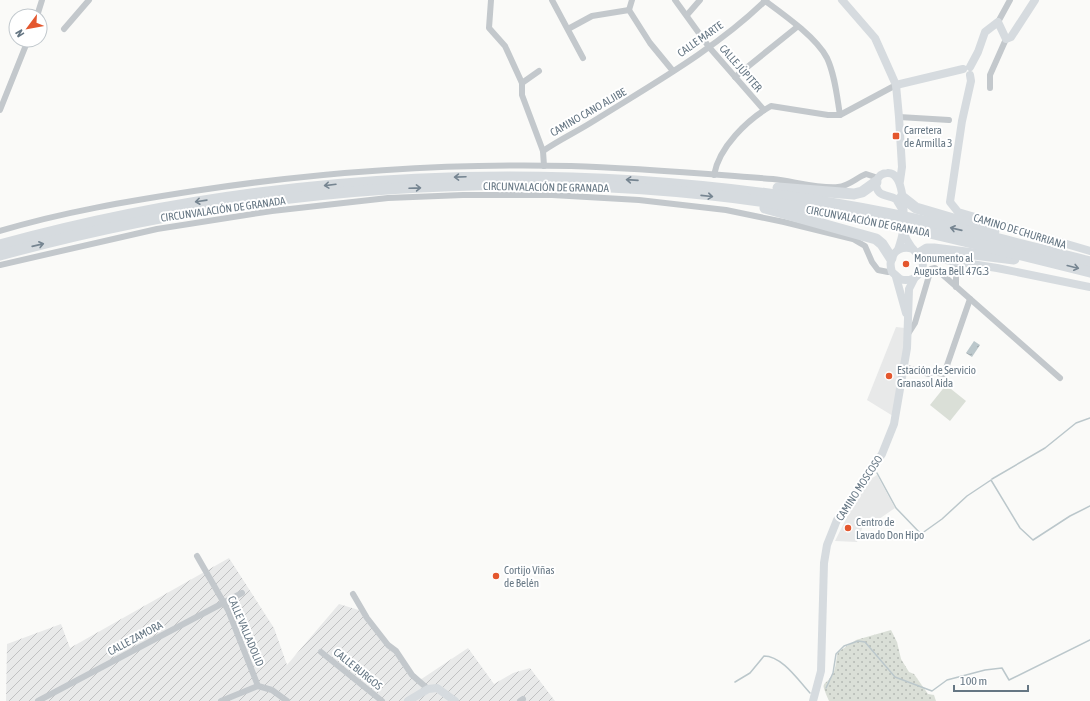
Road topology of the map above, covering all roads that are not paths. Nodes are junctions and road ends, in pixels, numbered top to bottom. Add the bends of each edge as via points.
1 (89, 0) edge
2 (491, 0) edge
3 (552, 0) edge
4 (632, 0) edge
5 (675, 0) edge
6 (700, 0) edge
7 (765, 0) edge
8 (842, 0) edge
9 (1010, 0) edge
10 (1035, 0) edge
11 (629, 10) junction
12 (687, 15) junction
13 (998, 22) junction
14 (798, 27) junction
15 (64, 29) dead end
16 (568, 29) junction
17 (1006, 39) junction
18 (709, 47) junction
19 (25, 48) edge
20 (583, 58) dead end
21 (968, 70) junction
22 (539, 71) dead end
23 (673, 71) junction
24 (735, 77) junction
25 (522, 83) junction
26 (896, 85) junction
27 (990, 88) dead end
28 (643, 90) joint
29 (0, 110) edge
30 (764, 110) junction
31 (840, 115) junction
32 (899, 117) junction
33 (949, 120) dead end
34 (542, 151) junction
35 (900, 155) junction
36 (544, 166) junction
37 (889, 173) junction
38 (714, 175) junction
39 (877, 180) junction
40 (704, 186) junction
41 (898, 191) junction
42 (730, 198) junction
43 (891, 219) junction
44 (0, 231) edge
45 (903, 231) junction
46 (0, 245) edge
47 (1090, 251) edge
48 (917, 253) junction
49 (894, 254) junction
50 (0, 255) edge
51 (1059, 259) junction
52 (942, 260) junction
53 (952, 262) junction
54 (1090, 262) edge
55 (966, 264) junction
56 (0, 265) edge
57 (921, 269) junction
58 (1090, 272) edge
59 (894, 274) junction
60 (914, 278) junction
61 (957, 278) junction
62 (956, 287) junction
63 (1090, 287) edge
64 (970, 299) junction
65 (908, 324) junction
66 (908, 334) junction
67 (905, 367) junction
68 (1060, 378) dead end
69 (197, 556) dead end
70 (242, 593) dead end
71 (353, 594) dead end
72 (225, 603) junction
73 (321, 652) dead end
74 (258, 686) junction
75 (428, 689) junction
76 (38, 701) edge
77 (221, 701) edge
78 (287, 701) edge
79 (382, 701) edge
80 (408, 701) edge
81 (455, 701) edge
82 (813, 701) edge

1 - 15 street
2 - 25 street via 489,28 505,46
3 - 16 street
4 - 11 street
5 - 12 street, CALLE JÚPITER
6 - 12 street
7 - 14 street
7 - 18 street, CALLE MARTE
8 - 26 street via 874,38
9 - 13 street
10 - 17 street via 1010,37
11 - 16 street via 592,16
11 - 23 street via 650,43
12 - 18 street, CALLE JÚPITER
13 - 17 street
13 - 21 street via 985,32
14 - 24 street
14 - 31 street via 826,57
16 - 20 street
17 - 27 street via 990,75
18 - 23 street, CALLE MARTE
18 - 24 street, CALLE JÚPITER
19 - 29 street
21 - 26 street
21 - 47 street, CAMINO DE CHURRIANA via 971,81 962,121 950,202 952,206 958,212
22 - 25 street
23 - 28 street, CALLE MARTE
24 - 30 street, CALLE JÚPITER
25 - 34 street via 522,95
26 - 31 street
26 - 32 street
28 - 34 street, CAMINO CANO ALJIBE
30 - 31 street via 771,106
30 - 38 street via 729,141 717,161
32 - 33 street
32 - 35 street
34 - 36 street
35 - 37 street via 898,163
35 - 41 street via 902,174
36 - 38 street
36 - 44 street via 395,169 285,178 145,198
37 - 39 street via 882,174
37 - 41 street via 896,176
38 - 39 street via 789,181 835,188 846,186 866,174
39 - 40 highway via 862,192 854,194 720,184
39 - 41 street via 880,194
40 - 43 highway, CIRCUNVALACIÓN DE GRANADA via 790,197
40 -> 46 highway, CIRCUNVALACIÓN DE GRANADA via 545,176 355,182 178,204 66,227
41 - 45 street
51 -> 41 highway via 1051,248 916,208
42 - 43 highway, CIRCUNVALACIÓN DE GRANADA
42 - 49 highway via 876,239
50 -> 42 highway, CIRCUNVALACIÓN DE GRANADA via 75,236 209,208 356,192 464,186 546,186
43 - 51 highway, CIRCUNVALACIÓN DE GRANADA
45 - 48 street
45 - 49 street
48 - 49 street via 906,248
48 - 51 highway via 934,249 1043,264
48 - 52 street
48 - 57 street
49 - 59 street
51 - 54 highway, CIRCUNVALACIÓN DE GRANADA
51 -> 58 highway, CIRCUNVALACIÓN DE GRANADA
52 - 53 street
52 - 57 street
53 - 55 street
53 - 61 street
55 - 61 street via 960,268
55 - 63 street
56 - 59 street via 157,230 272,211 388,198 463,194 552,195 639,200 726,210 853,240 865,246 875,267
57 - 60 street
59 - 60 street via 904,280
59 - 65 street, CAMINO MOSCOSO
60 - 65 street, CAMINO MOSCOSO via 909,289
61 - 62 street
62 - 64 street
62 - 66 street via 935,268 931,269 915,323
64 - 67 street via 944,374 928,374
64 - 68 street
65 - 66 street, CAMINO MOSCOSO
66 - 67 street, CAMINO MOSCOSO
67 - 82 street, CAMINO MOSCOSO via 894,424 886,446 837,520 827,544 824,563 821,671
69 - 72 street, CALLE VALLADOLID
70 - 72 street, CALLE ZAMORA
71 - 75 street via 367,618 388,645 396,651 412,675
72 - 74 street, CALLE VALLADOLID
72 - 76 street, CALLE ZAMORA
73 - 79 street, CALLE BURGOS
74 - 77 street
74 - 78 street via 272,690
75 - 80 street
75 - 81 street via 437,688

